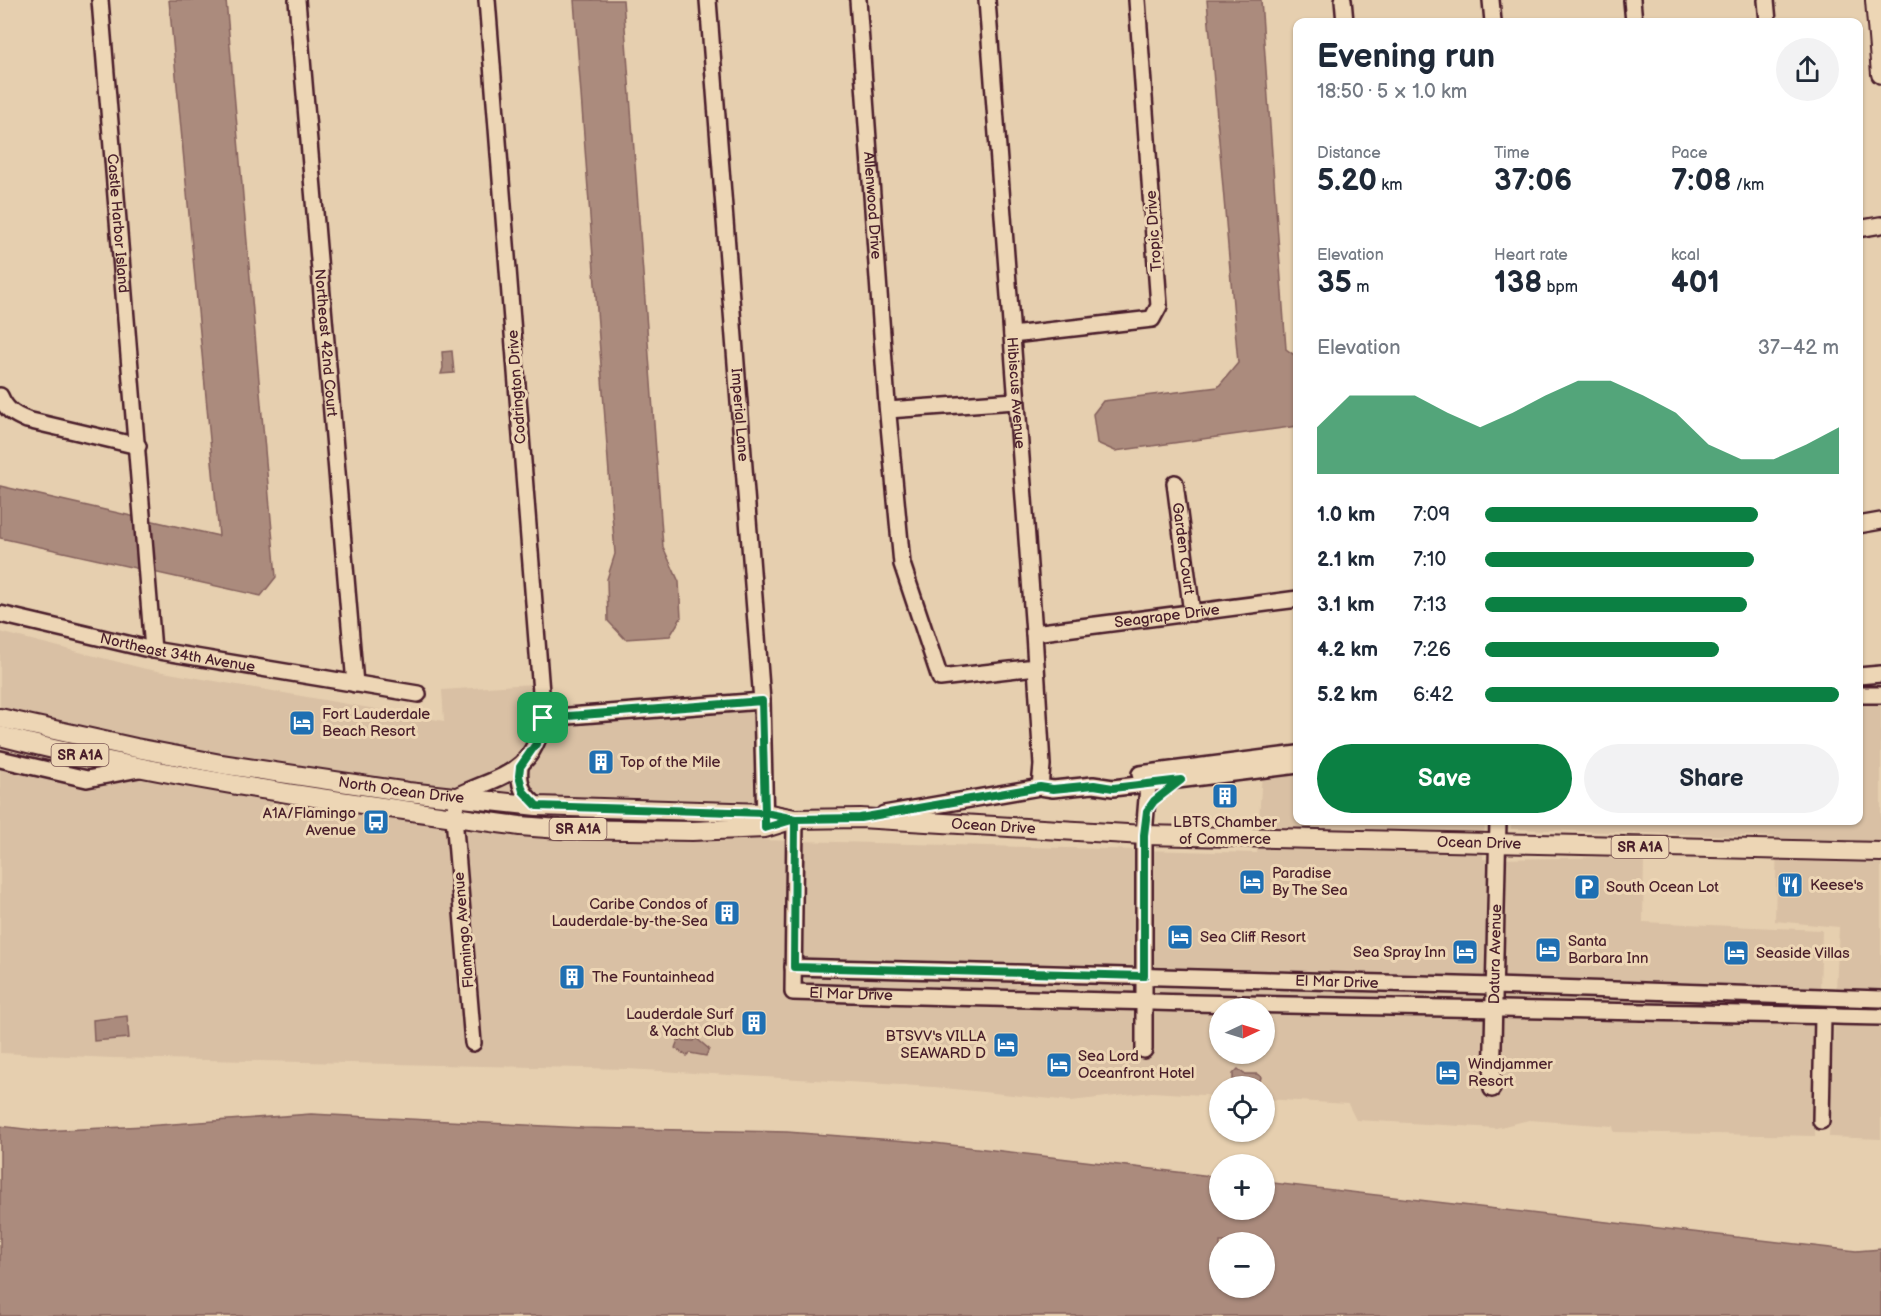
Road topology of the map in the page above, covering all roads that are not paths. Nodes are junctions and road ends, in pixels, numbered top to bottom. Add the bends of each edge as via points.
1 (100, 0) edge
2 (297, 0) edge
3 (487, 0) edge
4 (708, 0) edge
5 (858, 0) edge
6 (987, 0) edge
7 (1137, 0) edge
8 (1343, 0) edge
9 (1491, 0) edge
10 (1632, 0) edge
11 (1766, 0) edge
12 (1875, 0) edge
13 (1345, 18) edge
14 (1493, 18) edge
15 (1634, 18) edge
16 (1768, 18) edge
17 (1881, 74) edge
18 (1881, 225) edge
19 (1863, 228) edge
20 (1012, 335) junction
21 (0, 396) edge
22 (1015, 401) junction
23 (888, 410) junction
24 (138, 446) junction
25 (1175, 483) dead end
26 (1881, 521) edge
27 (1863, 524) edge
28 (1293, 600) edge
29 (1192, 613) junction
30 (0, 614) edge
31 (1034, 633) junction
32 (153, 650) junction
33 (1036, 667) junction
34 (1881, 674) edge
35 (1863, 676) edge
36 (355, 684) junction
37 (418, 694) dead end
38 (1863, 695) edge
39 (1881, 695) edge
40 (762, 701) junction
41 (543, 718) junction
42 (6, 719) edge
43 (9, 739) edge
44 (1293, 755) edge
45 (0, 759) edge
46 (1293, 766) edge
47 (520, 767) junction
48 (142, 768) junction
49 (1148, 778) junction
50 (1181, 780) junction
51 (1040, 787) junction
52 (457, 796) junction
53 (537, 806) junction
54 (1147, 811) junction
55 (454, 817) junction
56 (860, 818) junction
57 (795, 819) junction
58 (765, 820) junction
59 (1498, 825) edge
60 (1144, 835) junction
61 (1498, 843) junction
62 (1881, 852) edge
63 (794, 967) junction
64 (1144, 976) junction
65 (1494, 986) junction
66 (1881, 999) edge
67 (1144, 1001) junction
68 (1494, 1010) junction
69 (1823, 1016) junction
70 (1881, 1017) edge
71 (473, 1043) dead end
72 (1144, 1050) dead end
73 (1492, 1089) dead end
74 (1821, 1121) dead end

1 - 24 street, Castle Harbor Island
2 - 36 street, Northeast 42nd Court
3 - 41 street, Codrington Drive
4 - 40 street, Imperial Lane
5 - 23 street, Allenwood Drive
6 - 20 street, Hibiscus Avenue
7 - 20 street, Tropic Drive via 1159,306 1152,319
8 - 13 street
9 - 14 street
10 - 15 street
11 - 16 street
12 - 17 main road
18 - 19 street
20 - 22 street, Hibiscus Avenue
21 - 24 street via 4,407 27,420
22 - 23 street
22 - 31 street, Hibiscus Avenue
23 - 33 street, Allenwood Drive via 902,564 940,678
24 - 32 street, Castle Harbor Island
25 - 29 street, Garden Court
26 - 27 street
28 - 29 street, Seagrape Drive
29 - 31 street, Seagrape Drive
30 - 32 street, Northeast 34th Avenue
31 - 33 street, Hibiscus Avenue
32 - 36 street, Northeast 34th Avenue
33 - 51 street, Hibiscus Avenue
34 - 35 street
36 - 37 street
38 - 39 street
40 - 41 street
40 - 58 street, Imperial Lane
41 - 47 street, Codrington Drive via 540,738
42 - 52 main road, North Ocean Drive / SR A1A via 221,764
43 - 48 main road, North Ocean Drive / SR A1A
44 - 49 street
45 - 48 street via 87,779
46 - 50 street
47 - 52 street, Codrington Drive
47 - 53 street via 523,791
48 - 55 main road, North Ocean Drive / SR A1A
49 - 50 street
49 - 51 street via 1113,788
49 - 54 street
50 - 54 street via 1160,795
51 - 56 street
52 - 53 main road, North Ocean Drive / SR A1A
52 - 55 street
53 - 58 main road, North Ocean Drive / SR A1A
54 - 60 street
55 - 58 main road, North Ocean Drive / SR A1A via 560,829 692,831
55 - 71 street, Flamingo Avenue
56 - 57 main road, North Ocean Drive / SR A1A
56 - 60 main road, Ocean Drive / SR A1A
57 - 58 main road, North Ocean Drive / SR A1A
57 - 63 street
59 - 61 street, Datura Avenue
60 - 61 main road, Ocean Drive / SR A1A
60 - 64 street
61 - 62 main road, Ocean Drive / SR A1A
61 - 65 street, Datura Avenue
63 - 64 street, El Mar Drive
63 - 67 street, El Mar Drive via 794,992
64 - 65 street, El Mar Drive
64 - 67 street
65 - 66 street, El Mar Drive
65 - 68 street, Datura Avenue
67 - 68 street, El Mar Drive
67 - 72 street
68 - 69 street, El Mar Drive
68 - 73 street, Datura Avenue
69 - 70 street, El Mar Drive
69 - 74 street

